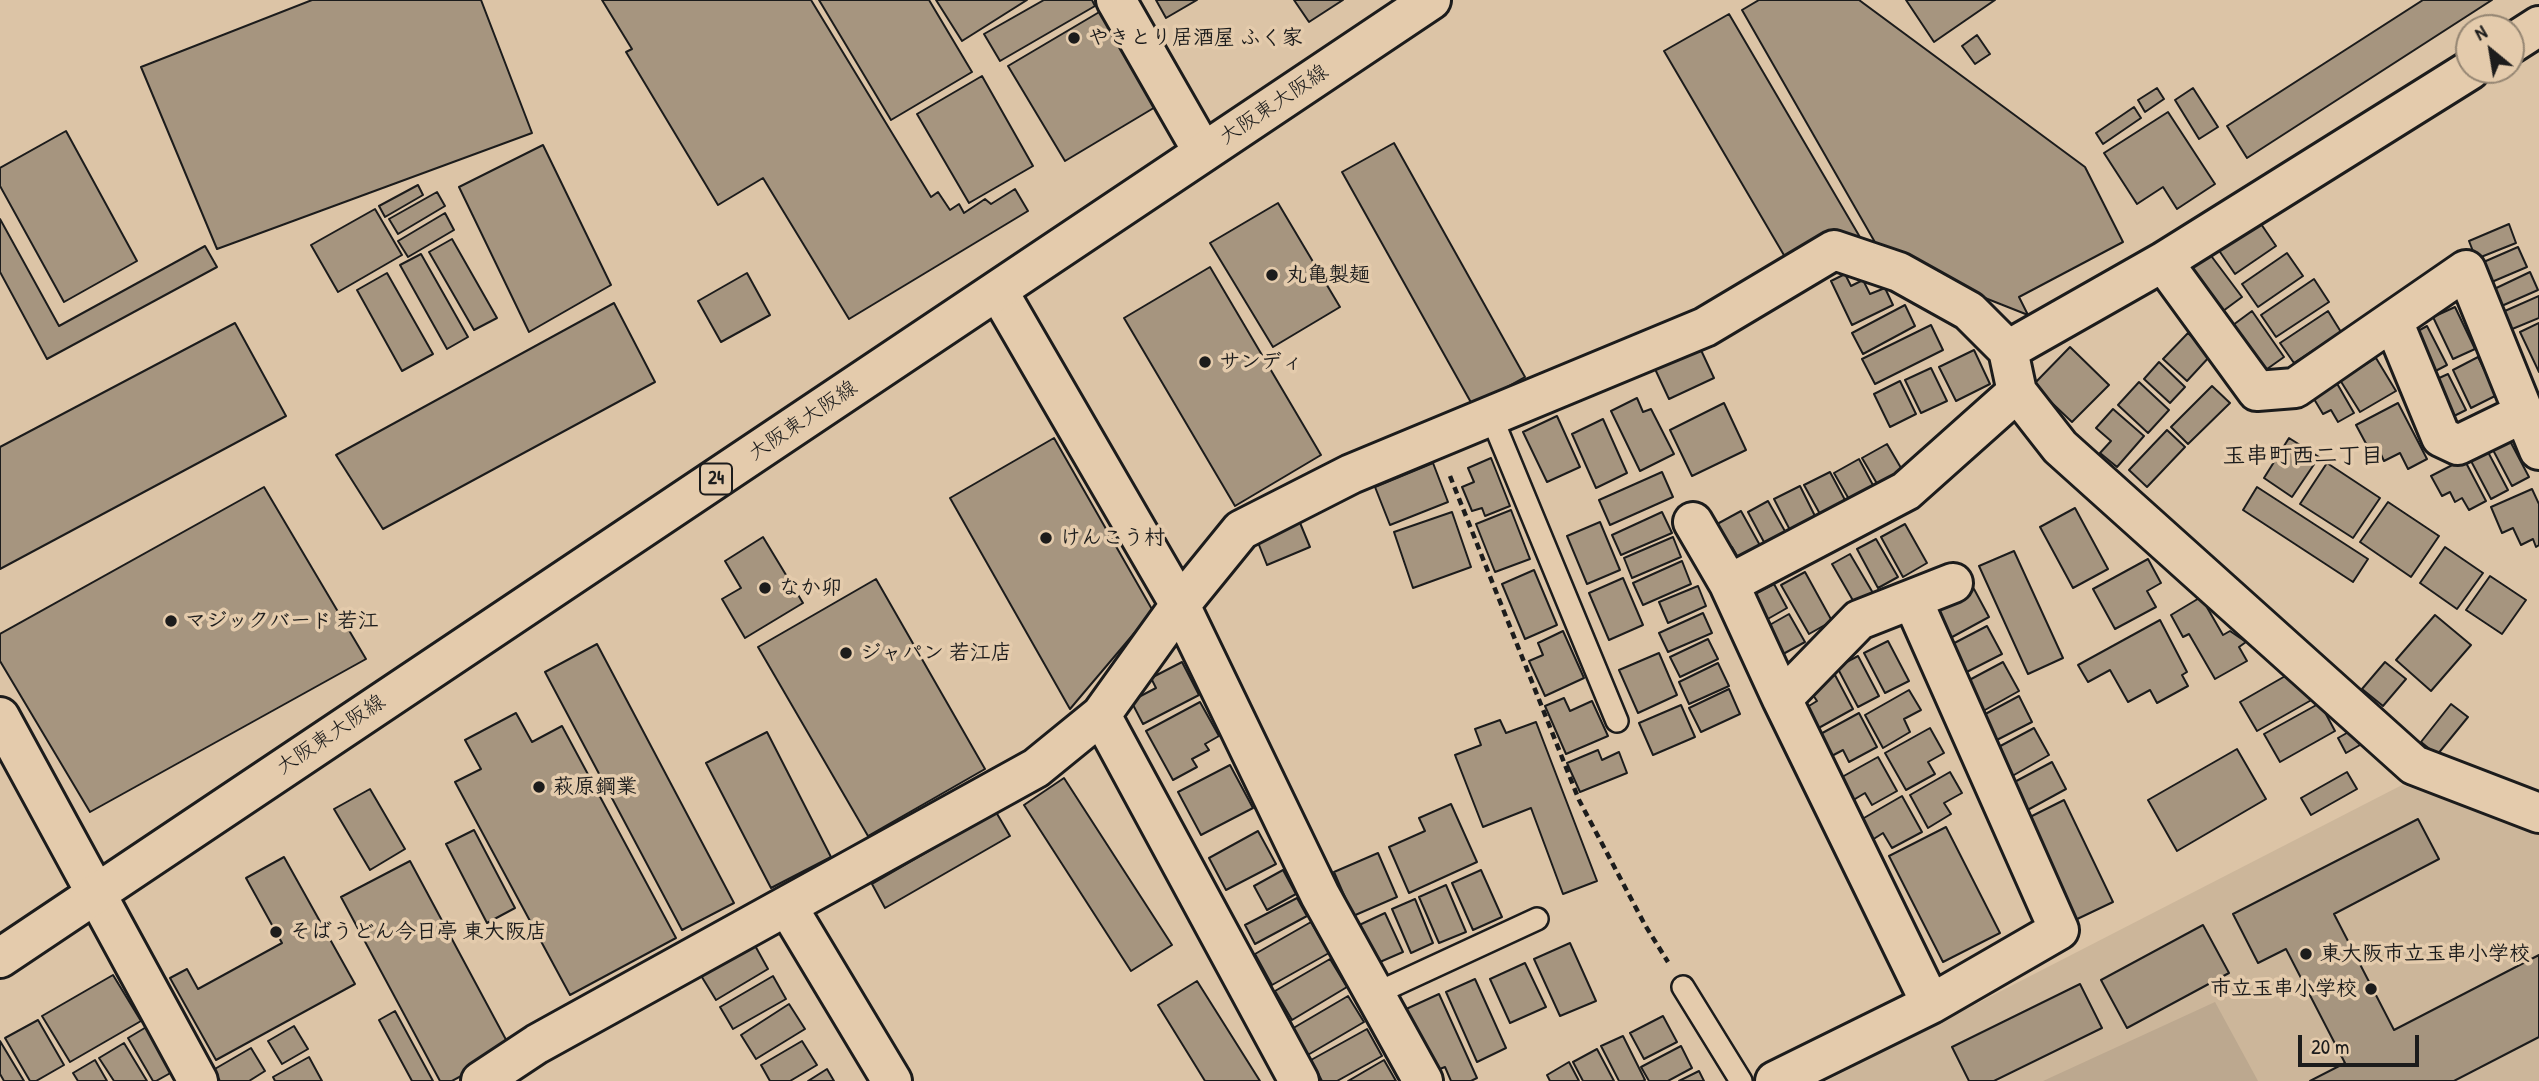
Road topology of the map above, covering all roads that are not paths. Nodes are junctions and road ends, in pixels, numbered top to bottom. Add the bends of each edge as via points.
1 (1116, 0) edge
2 (1431, 0) edge
3 (2455, 79) edge
4 (1203, 152) junction
5 (2163, 262) junction
6 (998, 291) junction
7 (2393, 321) junction
8 (2008, 350) junction
9 (2017, 392) junction
10 (2524, 413) junction
11 (1491, 416) junction
12 (2539, 450) edge
13 (1693, 522) dead end
14 (1953, 583) dead end
15 (1729, 584) junction
16 (1912, 599) junction
17 (1180, 605) junction
18 (1782, 699) junction
19 (1101, 715) junction
20 (0, 717) edge
21 (1617, 722) dead end
22 (2539, 813) edge
23 (94, 893) junction
24 (787, 906) junction
25 (1537, 919) dead end
26 (0, 958) edge
27 (1683, 987) road end
28 (1375, 994) junction
29 (1931, 1004) junction
30 (198, 1081) edge
31 (481, 1081) edge
32 (892, 1081) edge
33 (1299, 1081) edge
34 (1423, 1081) edge
35 (1741, 1081) edge
36 (1775, 1081) edge

1 - 4 street
2 - 4 street, 大阪東大阪線 / 24
3 - 5 street
4 - 6 street, 大阪東大阪線 / 24
5 - 7 street via 2257,391 2295,388
5 - 8 street
6 - 17 street
6 - 23 street, 大阪東大阪線 / 24
7 - 10 street via 2441,437 2458,445
7 - 10 street via 2466,270
8 - 9 street
8 - 11 street via 1969,311 1899,272 1834,250 1705,327
9 - 15 street via 1906,491
9 - 22 street via 2060,447 2414,765
10 - 12 street
11 - 17 street via 1351,474 1241,530
11 - 21 lane
13 - 15 street
14 - 16 street
15 - 18 street
16 - 18 street via 1859,620
16 - 29 street via 2059,930
17 - 19 street
17 - 28 street via 1320,895
18 - 29 street
19 - 24 street via 1036,768
19 - 33 street
20 - 23 street
23 - 26 street, 大阪東大阪線 / 24
23 - 30 street
24 - 31 street via 537,1044
24 - 32 street
25 - 28 lane
27 - 35 lane
28 - 34 street
29 - 36 street

